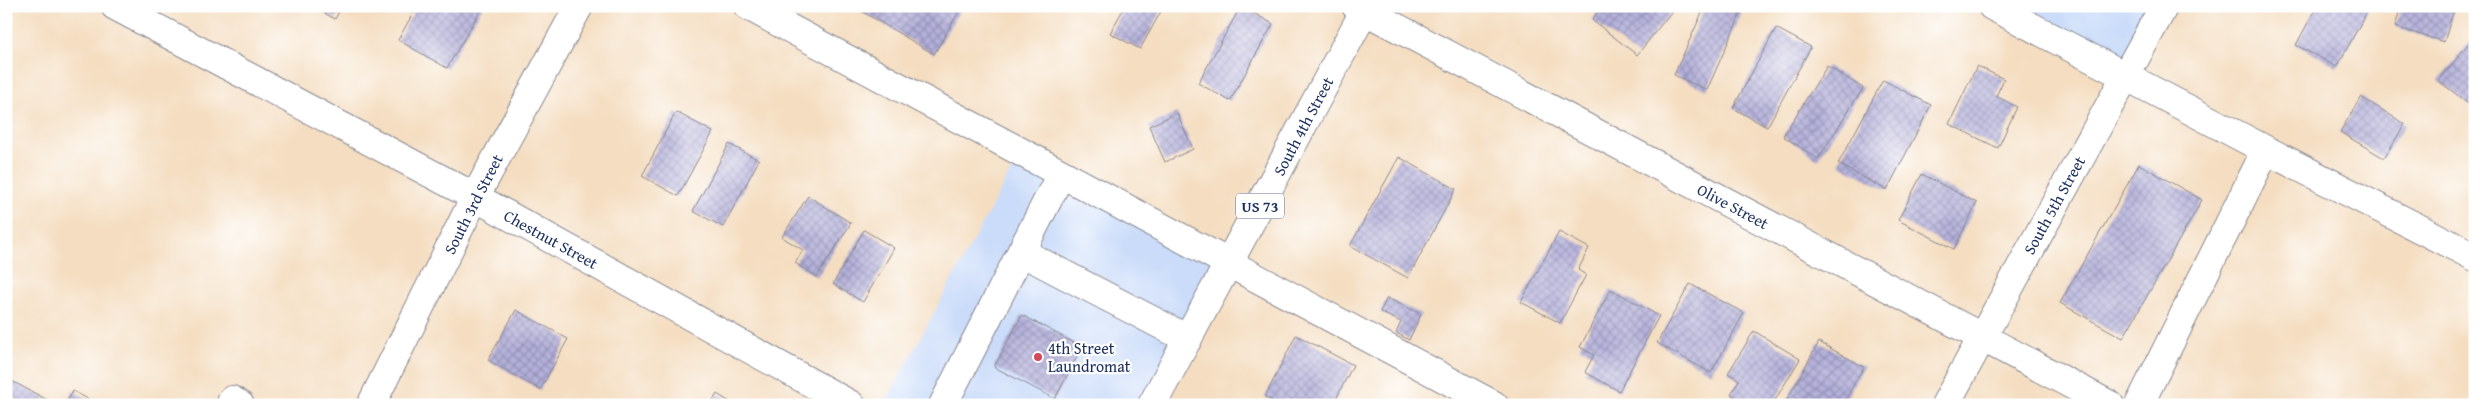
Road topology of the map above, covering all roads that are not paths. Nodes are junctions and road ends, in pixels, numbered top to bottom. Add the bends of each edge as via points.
1 (115, 6) edge
2 (579, 6) edge
3 (748, 6) edge
4 (1992, 6) edge
5 (2164, 6) edge
6 (1362, 8) edge
7 (2125, 76) junction
8 (2266, 150) junction
9 (1061, 174) junction
10 (475, 197) junction
11 (1021, 252) junction
12 (2475, 257) edge
13 (1229, 264) junction
14 (1981, 338) junction
15 (1188, 339) junction
16 (371, 405) edge
17 (851, 405) edge
18 (943, 405) edge
19 (1152, 405) edge
20 (1494, 405) edge
21 (1945, 405) edge
22 (2110, 405) edge
23 (2139, 405) edge

1 - 10 main road, Chestnut Street
2 - 10 main road, South 3rd Street
3 - 9 main road
4 - 7 main road
5 - 7 main road, South 5th Street
6 - 13 main road, South 4th Street / US 73
6 - 14 main road, Olive Street
7 - 8 main road
7 - 14 main road, South 5th Street
8 - 12 main road
8 - 23 main road
9 - 11 main road
9 - 13 main road
10 - 16 main road, South 3rd Street
10 - 17 main road, Chestnut Street
11 - 15 main road
11 - 18 main road
13 - 15 main road, South 4th Street / US 73
13 - 20 main road
14 - 21 main road, South 5th Street
14 - 22 main road, Olive Street
15 - 19 main road, South 4th Street / US 73

